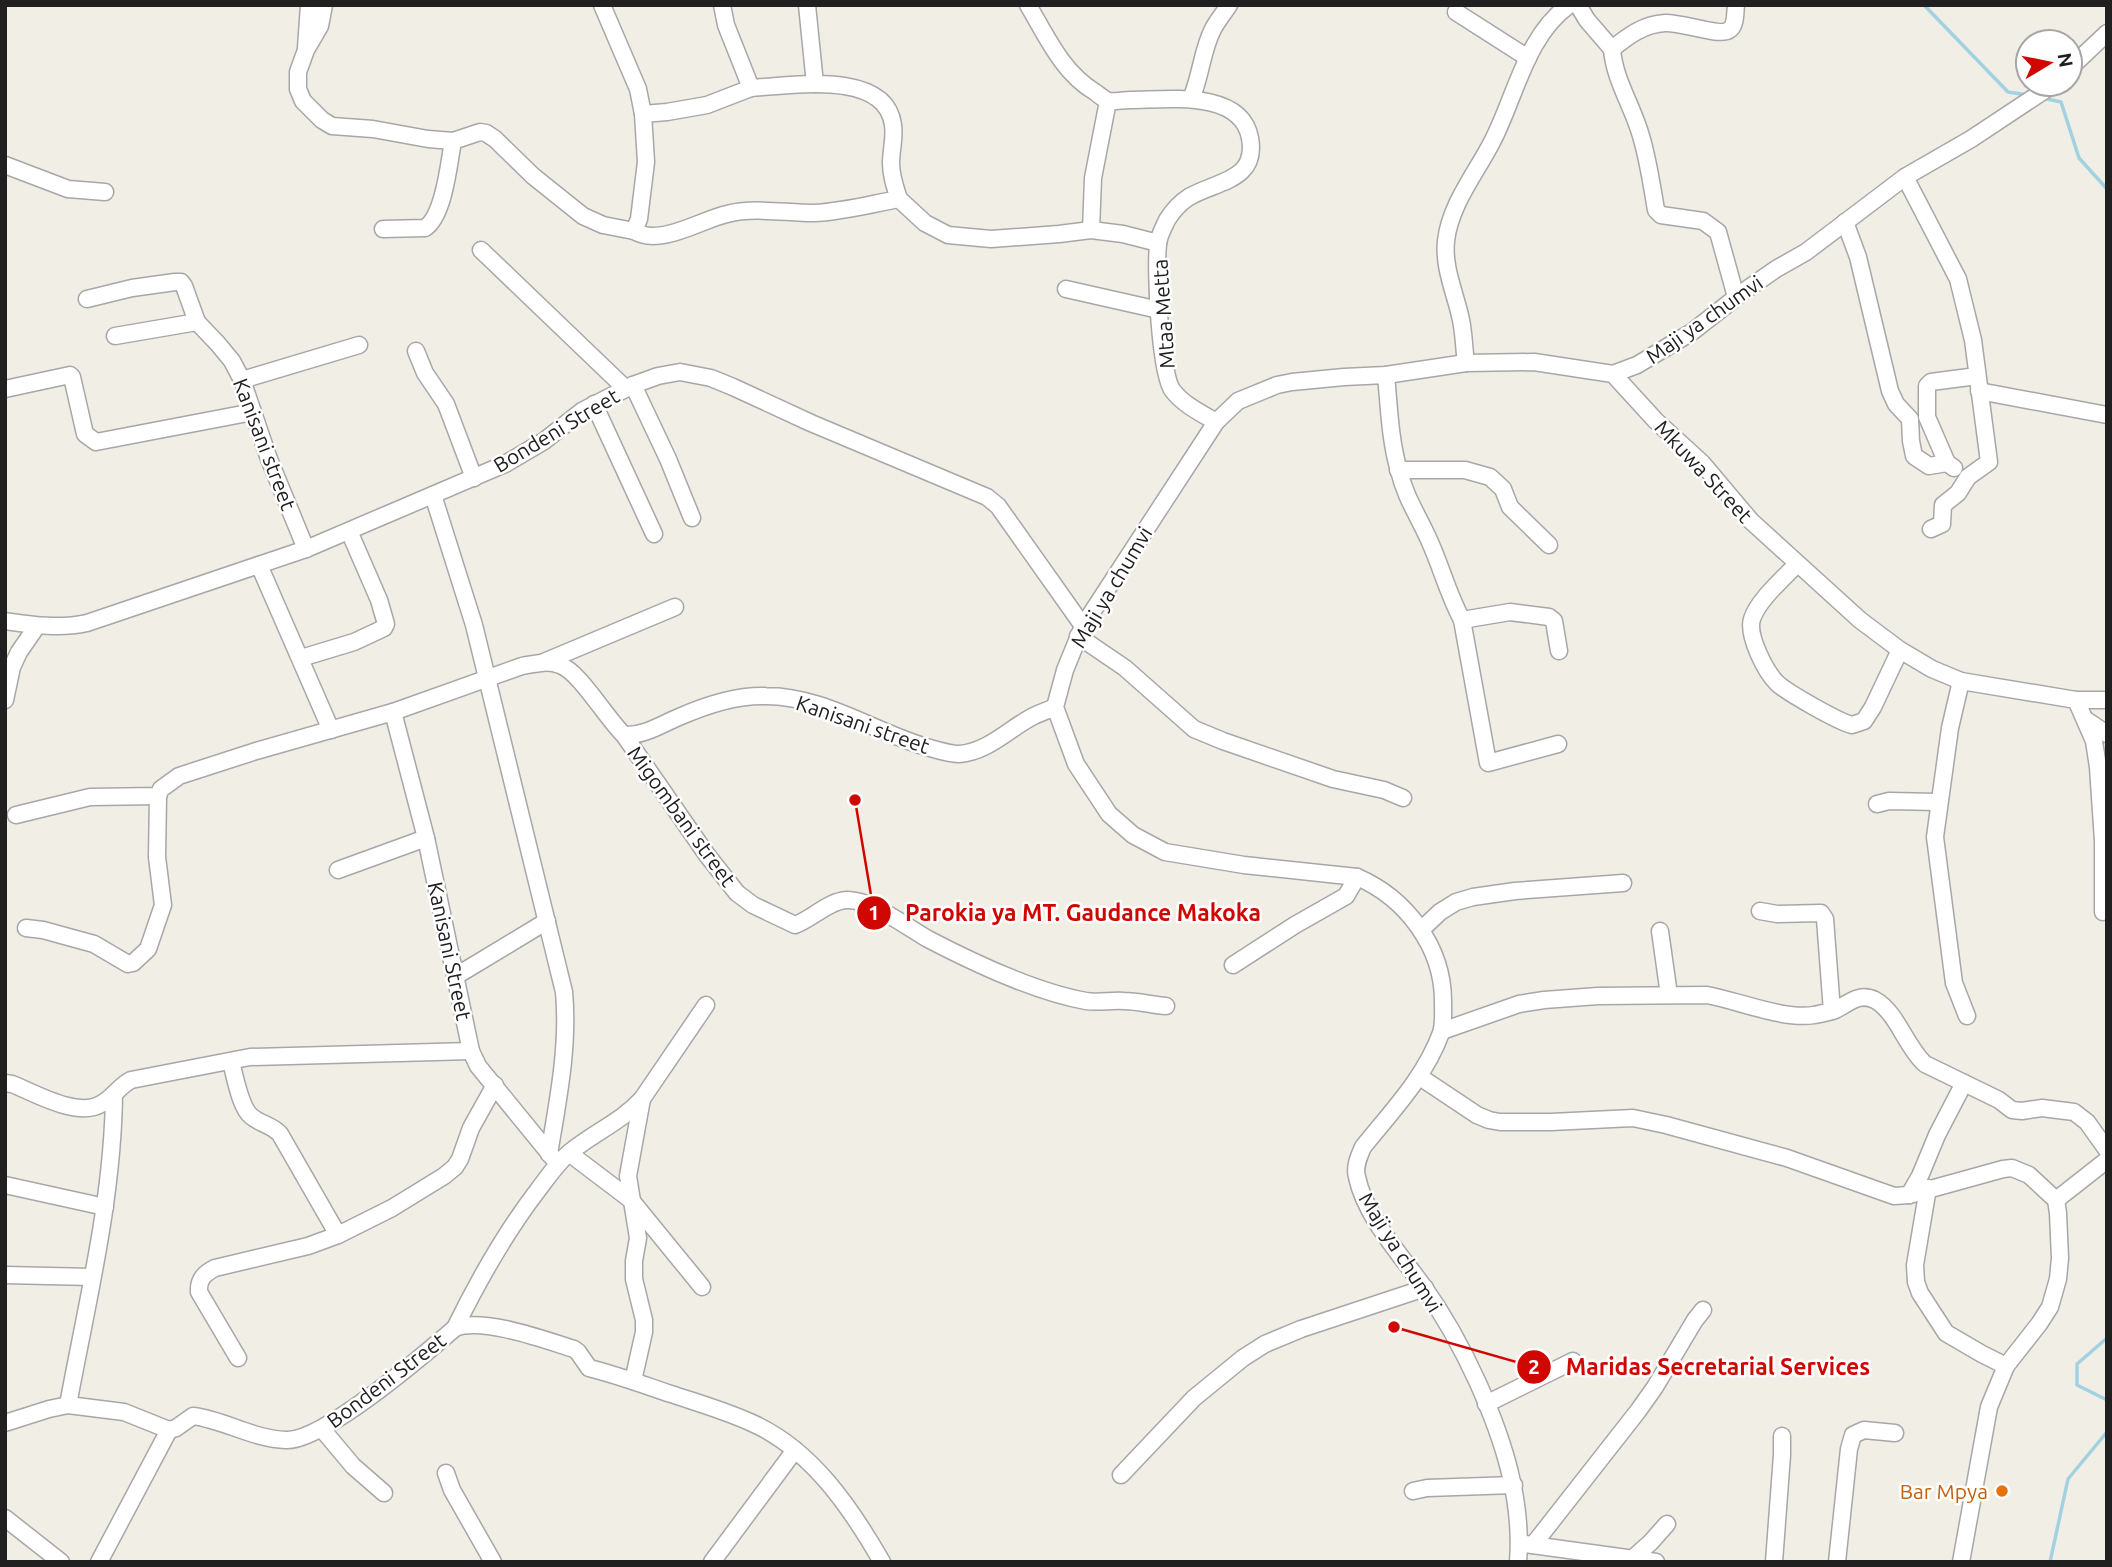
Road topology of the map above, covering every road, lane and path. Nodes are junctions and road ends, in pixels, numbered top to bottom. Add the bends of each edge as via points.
1 (309, 5) edge
2 (324, 5) edge
3 (602, 5) edge
4 (722, 5) edge
5 (807, 5) edge
6 (1028, 5) edge
7 (1229, 5) edge
8 (1569, 5) edge
9 (1578, 5) edge
10 (1736, 5) edge
11 (1456, 12) dead end
12 (2107, 33) edge
13 (1612, 49) junction
14 (306, 50) junction
15 (2084, 55) edge
16 (1528, 58) junction
17 (815, 84) junction
18 (751, 88) junction
19 (2032, 98) edge
20 (1191, 99) junction
21 (1108, 101) junction
22 (643, 114) junction
23 (453, 141) junction
24 (5, 165) edge
25 (1905, 177) junction
26 (105, 192) dead end
27 (900, 199) junction
28 (1845, 222) junction
29 (383, 229) dead end
30 (1091, 230) junction
31 (634, 231) junction
32 (1158, 243) junction
33 (481, 250) dead end
34 (1066, 289) dead end
35 (1736, 297) junction
36 (88, 299) dead end
37 (1159, 310) junction
38 (197, 322) junction
39 (115, 336) dead end
40 (359, 345) dead end
41 (416, 351) dead end
42 (1466, 363) junction
43 (1613, 374) junction
44 (1386, 375) junction
45 (242, 380) junction
46 (1978, 384) junction
47 (629, 386) junction
48 (5, 389) edge
49 (594, 404) junction
50 (253, 412) junction
51 (2107, 415) edge
52 (1216, 422) junction
53 (1947, 464) junction
54 (1398, 470) junction
55 (1968, 477) junction
56 (474, 478) junction
57 (433, 495) junction
58 (691, 518) dead end
59 (1931, 529) dead end
60 (349, 531) junction
61 (654, 534) dead end
62 (1549, 545) dead end
63 (306, 549) junction
64 (1797, 564) junction
65 (259, 565) junction
66 (675, 607) dead end
67 (1462, 620) junction
68 (5, 621) edge
69 (37, 626) junction
70 (1081, 631) junction
71 (1900, 650) junction
72 (1559, 651) dead end
73 (301, 658) junction
74 (544, 662) junction
75 (487, 679) junction
76 (1961, 681) junction
77 (5, 700) edge
78 (2076, 700) junction
79 (2107, 700) edge
80 (1055, 707) junction
81 (393, 712) junction
82 (2086, 720) junction
83 (331, 730) junction
84 (2107, 734) edge
85 (624, 735) junction
86 (1558, 744) dead end
87 (158, 796) junction
88 (1403, 798) dead end
89 (1938, 802) junction
90 (1877, 804) dead end
91 (16, 815) dead end
92 (426, 838) junction
93 (338, 870) dead end
94 (1357, 877) junction
95 (1623, 883) dead end
96 (1760, 911) dead end
97 (2104, 912) dead end
98 (547, 921) junction
99 (26, 928) dead end
100 (1422, 929) junction
101 (1660, 931) dead end
102 (1233, 965) dead end
103 (456, 975) junction
104 (1669, 995) junction
105 (706, 1005) dead end
106 (1166, 1006) dead end
107 (1832, 1011) junction
108 (1967, 1016) dead end
109 (1442, 1031) junction
110 (471, 1052) junction
111 (231, 1062) junction
112 (1420, 1077) junction
113 (5, 1083) edge
114 (1964, 1083) junction
115 (495, 1085) junction
116 (114, 1094) junction
117 (642, 1099) junction
118 (2107, 1150) edge
119 (559, 1157) junction
120 (2107, 1160) edge
121 (5, 1185) edge
122 (1928, 1188) junction
123 (1909, 1195) junction
124 (631, 1200) junction
125 (2056, 1200) junction
126 (105, 1207) junction
127 (338, 1235) junction
128 (5, 1275) edge
129 (92, 1277) junction
130 (702, 1287) dead end
131 (1425, 1288) junction
132 (1703, 1310) dead end
133 (455, 1328) junction
134 (238, 1358) dead end
135 (1573, 1361) dead end
136 (2006, 1366) junction
137 (633, 1381) junction
138 (1486, 1404) junction
139 (68, 1405) junction
140 (5, 1423) edge
141 (321, 1429) junction
142 (169, 1430) junction
143 (1895, 1433) dead end
144 (1782, 1436) dead end
145 (795, 1450) junction
146 (446, 1472) dead end
147 (1121, 1475) dead end
148 (1514, 1485) junction
149 (1413, 1491) dead end
150 (384, 1493) dead end
151 (5, 1518) edge
152 (1667, 1524) dead end
153 (1526, 1544) junction
154 (1632, 1559) junction
155 (61, 1562) edge
156 (99, 1562) edge
157 (494, 1562) edge
158 (712, 1562) edge
159 (882, 1562) edge
160 (1518, 1562) edge
161 (1656, 1562) edge
162 (1774, 1562) edge
163 (1837, 1562) edge
164 (1961, 1562) edge

1 - 14 street
2 - 14 street via 320,26
3 - 22 street via 638,89
4 - 18 street
5 - 17 street
6 - 21 street via 1080,83
7 - 20 street via 1213,29
8 - 16 street via 1542,34
9 - 13 street
10 - 13 street via 1734,26 1721,34 1664,22 1637,30
11 - 16 street
12 - 15 street
13 - 35 street via 1642,138 1656,210 1661,215 1703,221 1717,232
14 - 23 street via 298,89 322,120 332,126
16 - 42 street via 1493,142 1454,211 1446,240
17 - 18 street
17 - 27 street via 865,92 888,109 893,126 892,177
18 - 22 street via 708,105
19 - 25 street, Maji ya chumvi
20 - 21 street, Mtaa Metta
20 - 32 street, Mtaa Metta via 1219,104 1238,117 1250,135 1252,154 1238,174 1188,197 1168,218
21 - 30 street via 1093,178
22 - 31 street via 646,162
23 - 29 street via 439,209 430,224
23 - 31 street via 486,133 583,216
24 - 26 street via 68,189
25 - 28 street, Maji ya chumvi
25 - 46 street via 1958,279
27 - 30 street via 925,223 948,235 990,239
27 - 31 street via 815,213 729,213 667,234 649,236
28 - 35 street, Maji ya chumvi
28 - 53 street via 1858,257 1890,391 1910,419 1914,456 1928,466
30 - 32 street
32 - 37 street, Mtaa Metta
33 - 47 street
34 - 37 street
35 - 43 street, Maji ya chumvi via 1658,354
36 - 38 street, Kanisani street via 181,282
37 - 52 street, Mtaa Metta via 1171,390
38 - 39 street
38 - 45 street, Kanisani street via 232,361
40 - 45 street
41 - 56 street via 446,404
42 - 43 street, Maji ya chumvi via 1534,362
42 - 44 street, Maji ya chumvi
43 - 64 street, Mkuwa Street
44 - 52 street, Maji ya chumvi via 1277,385 1238,401
44 - 54 street
45 - 50 street, Kanisani street
46 - 51 street
46 - 53 street via 1931,382 1927,386 1927,417
46 - 55 street via 1990,462
47 - 49 street, Bondeni Street
47 - 58 street via 668,459
47 - 70 street, Bondeni Street via 680,372 710,378 987,497 998,506
48 - 50 street via 70,374 85,434 96,442
49 - 56 street, Bondeni Street via 544,441
49 - 61 street
50 - 63 street, Kanisani street
52 - 70 street, Maji ya chumvi
53 - 55 street
54 - 62 street via 1465,470 1490,477 1503,489 1510,507
54 - 67 street
55 - 59 street via 1943,505 1941,524
56 - 57 street, Bondeni Street
57 - 60 street, Bondeni Street
57 - 75 street
60 - 63 street, Bondeni Street
60 - 73 street via 386,624 354,642
63 - 65 street, Bondeni Street
64 - 71 street, Mkuwa Street
64 - 71 street via 1751,623 1764,664 1777,683 1852,726 1864,721 1874,707
65 - 69 street, Bondeni Street via 87,623
65 - 73 street
66 - 74 street
67 - 72 street via 1510,612 1549,617 1554,621
67 - 86 street via 1488,763
68 - 69 street, Bondeni Street
69 - 77 street via 12,667
70 - 80 street, Maji ya chumvi
70 - 88 street via 1194,729 1333,779
71 - 76 street, Mkuwa Street
73 - 83 street
74 - 75 street
74 - 85 street via 560,664 575,675
75 - 81 street
75 - 98 street
76 - 78 street, Mkuwa Street
76 - 89 street
78 - 79 street, Mkuwa Street
78 - 82 street
80 - 85 street, Kanisani street via 989,744 960,754 912,742 834,711 767,696 720,702 636,736
80 - 94 street, Maji ya chumvi via 1076,764 1109,814 1133,835 1166,852 1244,866
81 - 83 street
81 - 92 street, Kanisani Street
82 - 84 street
82 - 97 street via 2100,782
83 - 87 street via 179,776
85 - 106 street, Migombani street via 737,893 768,912 794,925 834,902 867,904 974,961 1058,995 1090,1002
87 - 91 street via 90,797
87 - 99 street via 157,857 163,905 145,953 128,964 94,944
89 - 90 street
89 - 108 street via 1935,837 1946,933 1954,984
92 - 93 street
92 - 103 street, Kanisani Street
94 - 100 street, Maji ya chumvi via 1403,908
94 - 102 street via 1346,896
95 - 100 street via 1473,897 1440,912
96 - 107 street via 1821,913
98 - 103 street
98 - 119 street via 566,1017
100 - 109 street, Maji ya chumvi via 1436,958 1443,991
101 - 104 street
103 - 110 street, Kanisani Street
104 - 107 street via 1731,999 1794,1016
104 - 109 street via 1519,1004
105 - 117 street
107 - 114 street via 1856,998 1875,1000 1917,1057
109 - 112 street, Maji ya chumvi
110 - 111 street via 250,1057
110 - 115 street, Kanisani Street
111 - 116 street via 131,1080
111 - 127 street via 249,1115 280,1134
112 - 123 street via 1489,1120 1633,1118 1800,1162 1883,1193
112 - 131 street, Maji ya chumvi via 1363,1147 1356,1175 1366,1202 1394,1248
113 - 116 street via 84,1108 100,1105
114 - 118 street via 2012,1110 2074,1112
114 - 123 street
115 - 119 street, Kanisani Street
115 - 127 street via 455,1167 393,1208
116 - 126 street
117 - 119 street via 629,1113
117 - 124 street via 628,1176
119 - 124 street, Kanisani Street
119 - 133 street via 484,1271
120 - 125 street
121 - 126 street
122 - 123 street
122 - 125 street via 2012,1168 2029,1174
122 - 136 street via 1915,1265 1920,1293 1946,1333
124 - 130 street, Kanisani Street
124 - 137 street via 638,1238 635,1279 644,1332
125 - 136 street via 2060,1258 2050,1307
126 - 129 street
127 - 134 street via 215,1268 201,1279 199,1292
128 - 129 street
129 - 139 street
131 - 138 street, Maji ya chumvi
131 - 147 street via 1265,1344 1194,1398
132 - 153 street via 1638,1411
133 - 137 street, Bondeni Street via 478,1325 534,1336 574,1349 589,1368
133 - 141 street, Bondeni Street
135 - 138 street
136 - 164 street via 1989,1407
137 - 145 street, Bondeni Street via 755,1424
138 - 148 street, Maji ya chumvi
139 - 140 street
139 - 142 street via 130,1413
141 - 142 street, Bondeni Street via 294,1440 266,1438 193,1416
141 - 150 street
142 - 156 street
143 - 163 street via 1864,1430 1853,1435
144 - 162 street
145 - 158 street
145 - 159 street, Bondeni Street via 842,1499
146 - 157 street
148 - 149 street
148 - 153 street, Maji ya chumvi
151 - 155 street
152 - 154 street
153 - 154 street
153 - 160 street, Maji ya chumvi
154 - 161 street

